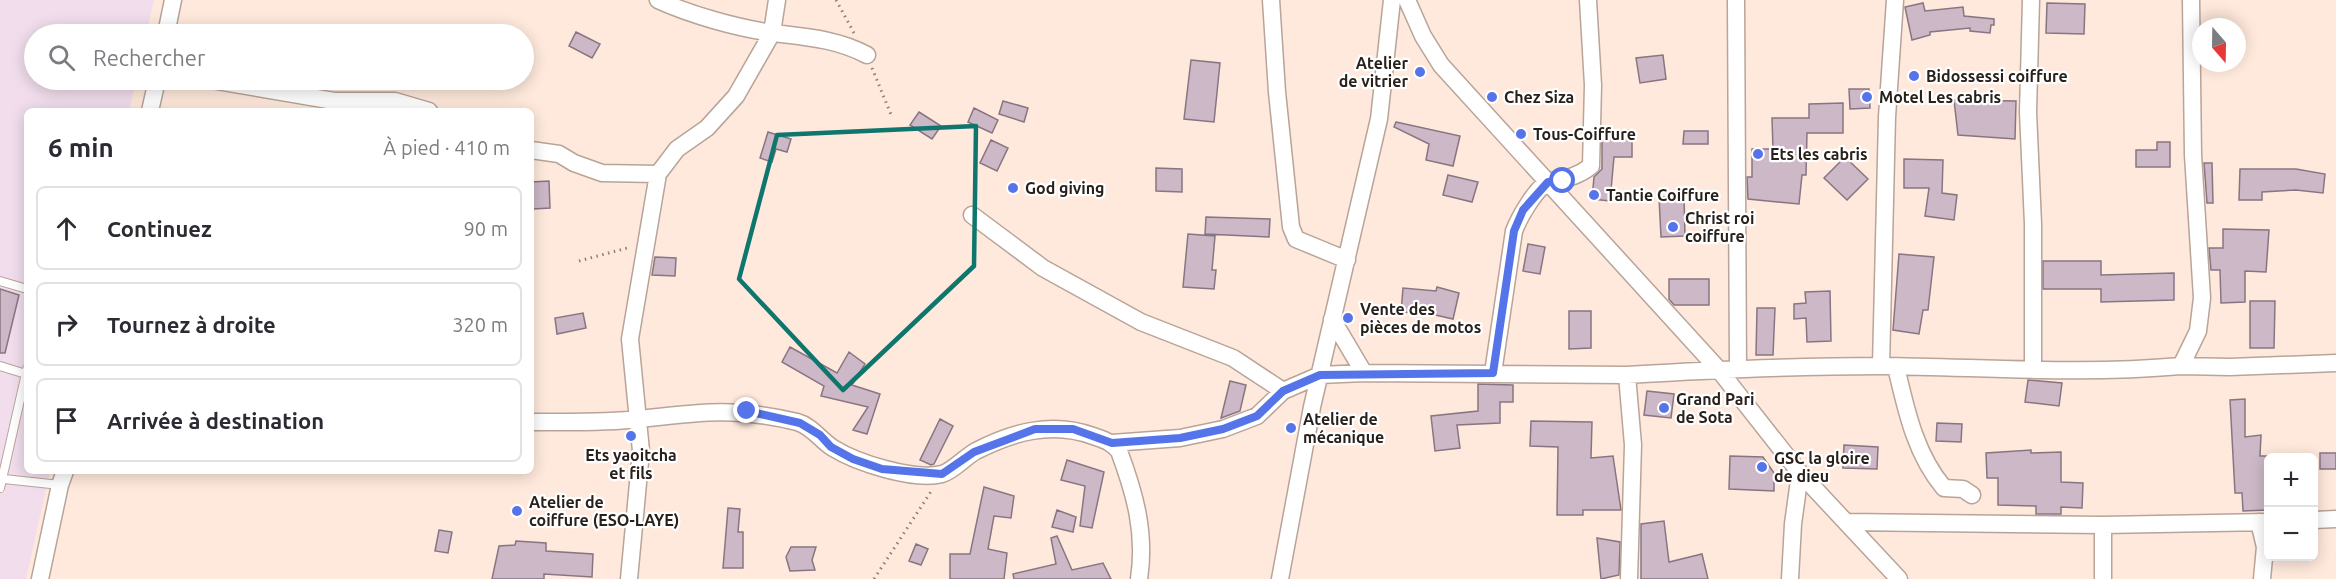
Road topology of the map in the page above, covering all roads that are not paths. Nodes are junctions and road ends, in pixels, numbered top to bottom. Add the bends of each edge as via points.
1 (174, 0) edge
2 (658, 0) edge
3 (777, 0) edge
4 (1271, 0) edge
5 (1392, 0) edge
6 (1407, 0) edge
7 (1588, 0) edge
8 (1736, 0) edge
9 (1895, 0) edge
10 (2031, 0) edge
11 (2191, 0) edge
12 (168, 24) edge
13 (772, 33) junction
14 (867, 55) dead end
15 (155, 90) edge
16 (270, 90) edge
17 (151, 108) edge
18 (419, 108) edge
19 (534, 150) edge
20 (658, 174) junction
21 (1548, 182) junction
22 (972, 214) dead end
23 (1347, 260) junction
24 (0, 282) edge
25 (24, 288) edge
26 (1332, 319) junction
27 (2336, 363) edge
28 (0, 366) edge
29 (2181, 366) junction
30 (1888, 367) junction
31 (1738, 369) junction
32 (1719, 370) junction
33 (2033, 370) junction
34 (24, 371) edge
35 (1364, 373) junction
36 (1493, 373) junction
37 (1320, 375) junction
38 (1627, 375) junction
39 (24, 380) edge
40 (1283, 391) junction
41 (638, 419) junction
42 (534, 422) edge
43 (1112, 443) junction
44 (1800, 474) junction
45 (62, 478) edge
46 (2, 484) edge
47 (1972, 495) dead end
48 (2336, 519) edge
49 (2318, 520) edge
50 (1846, 522) junction
51 (2264, 522) edge
52 (2103, 525) junction
53 (2264, 557) edge
54 (40, 579) edge
55 (629, 579) edge
56 (1139, 579) edge
57 (1280, 579) edge
58 (1629, 579) edge
59 (1790, 579) edge
60 (1899, 579) edge
61 (2103, 579) edge
62 (2262, 579) edge

1 - 12 street
2 - 13 street via 682,11
3 - 13 street
4 - 23 street via 1291,227 1296,238
5 - 23 street via 1379,119
6 - 21 street via 1441,64
7 - 21 street via 1593,85 1591,166 1578,176
8 - 31 street
9 - 30 street via 1887,117
10 - 33 street via 2028,112
11 - 29 street via 2193,155 2202,297 2198,331
13 - 14 street via 820,38
13 - 20 street via 736,96 707,128 677,149
15 - 17 street
16 - 18 street via 333,101 395,101
19 - 20 street via 559,154 602,173
20 - 41 street via 630,339
21 - 32 street
21 - 36 street via 1523,210 1514,231
22 - 40 street via 1043,268 1142,322 1233,358
23 - 26 street
24 - 25 lane
26 - 35 street
26 - 37 street
27 - 29 street
28 - 34 lane
29 - 33 street
30 - 31 street
30 - 33 street
30 - 47 street via 1931,473 1944,488 1963,489
31 - 32 street
32 - 38 street
32 - 44 street
35 - 36 street
35 - 37 street
36 - 38 street
37 - 40 street
37 - 57 street
38 - 58 street via 1633,445
39 - 46 lane
40 - 43 street via 1257,416 1223,429 1180,438
41 - 42 street
41 - 43 street via 697,411 747,411 800,423 831,447 882,469 942,474 974,452 1035,429 1073,429
41 - 55 street via 640,477
43 - 56 street via 1119,451 1140,516
44 - 50 street
44 - 59 street via 1792,524
45 - 46 lane
45 - 54 street
48 - 49 street
50 - 52 street
50 - 60 street
51 - 52 street
52 - 61 street
53 - 62 street

